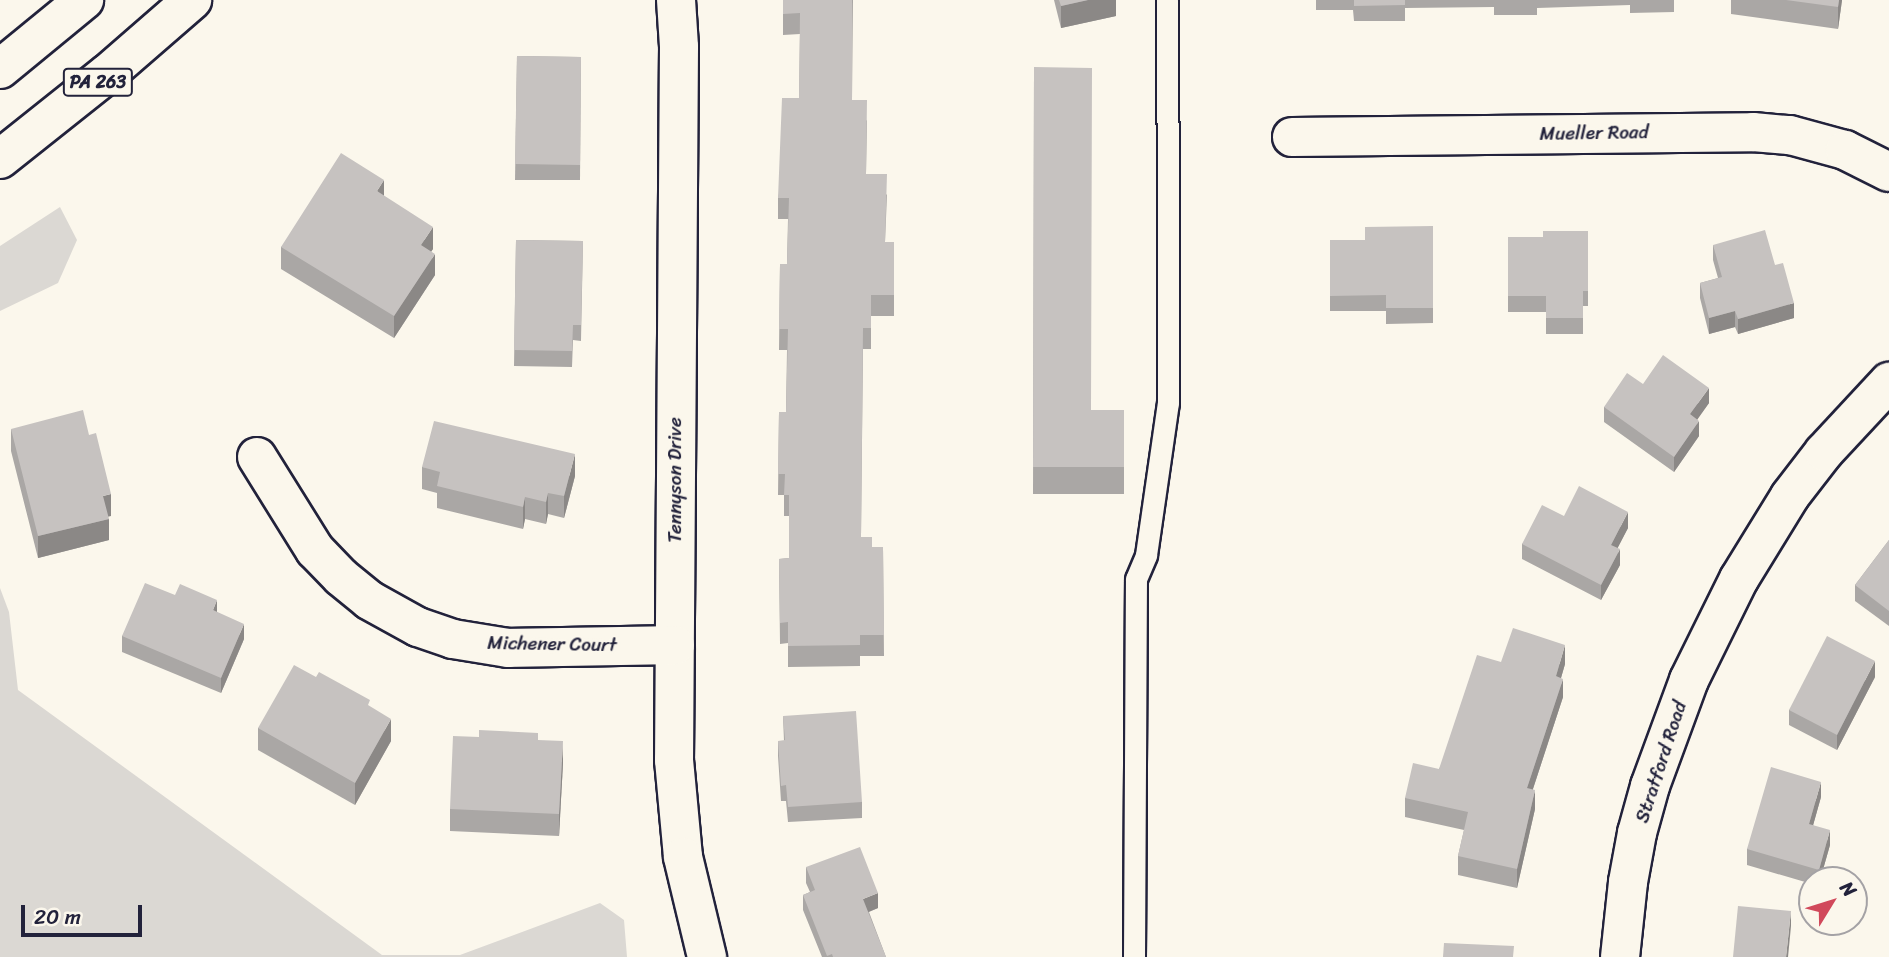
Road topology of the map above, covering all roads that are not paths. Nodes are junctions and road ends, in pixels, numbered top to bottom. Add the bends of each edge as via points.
1 (84, 0) edge
2 (192, 0) edge
3 (676, 0) edge
4 (1167, 0) edge
5 (0, 69) edge
6 (1292, 137) dead end
7 (0, 159) edge
8 (1889, 172) edge
9 (1889, 382) edge
10 (257, 457) dead end
11 (675, 645) junction
12 (707, 957) edge
13 (1134, 957) edge
14 (1620, 957) edge

1 - 5 main road
2 - 7 main road, PA 263
3 - 11 main road, Tennyson Drive
4 - 13 lane via 1168,403 1146,555 1136,579
6 - 8 main road, Mueller Road via 1753,132 1790,135 1845,150
9 - 14 main road, Stratford Road via 1790,496 1739,579 1689,680 1650,786 1628,882
10 - 11 main road, Michener Court via 315,550 341,578 369,600 418,627 453,639 508,648
11 - 12 main road, Tennyson Drive via 677,808

